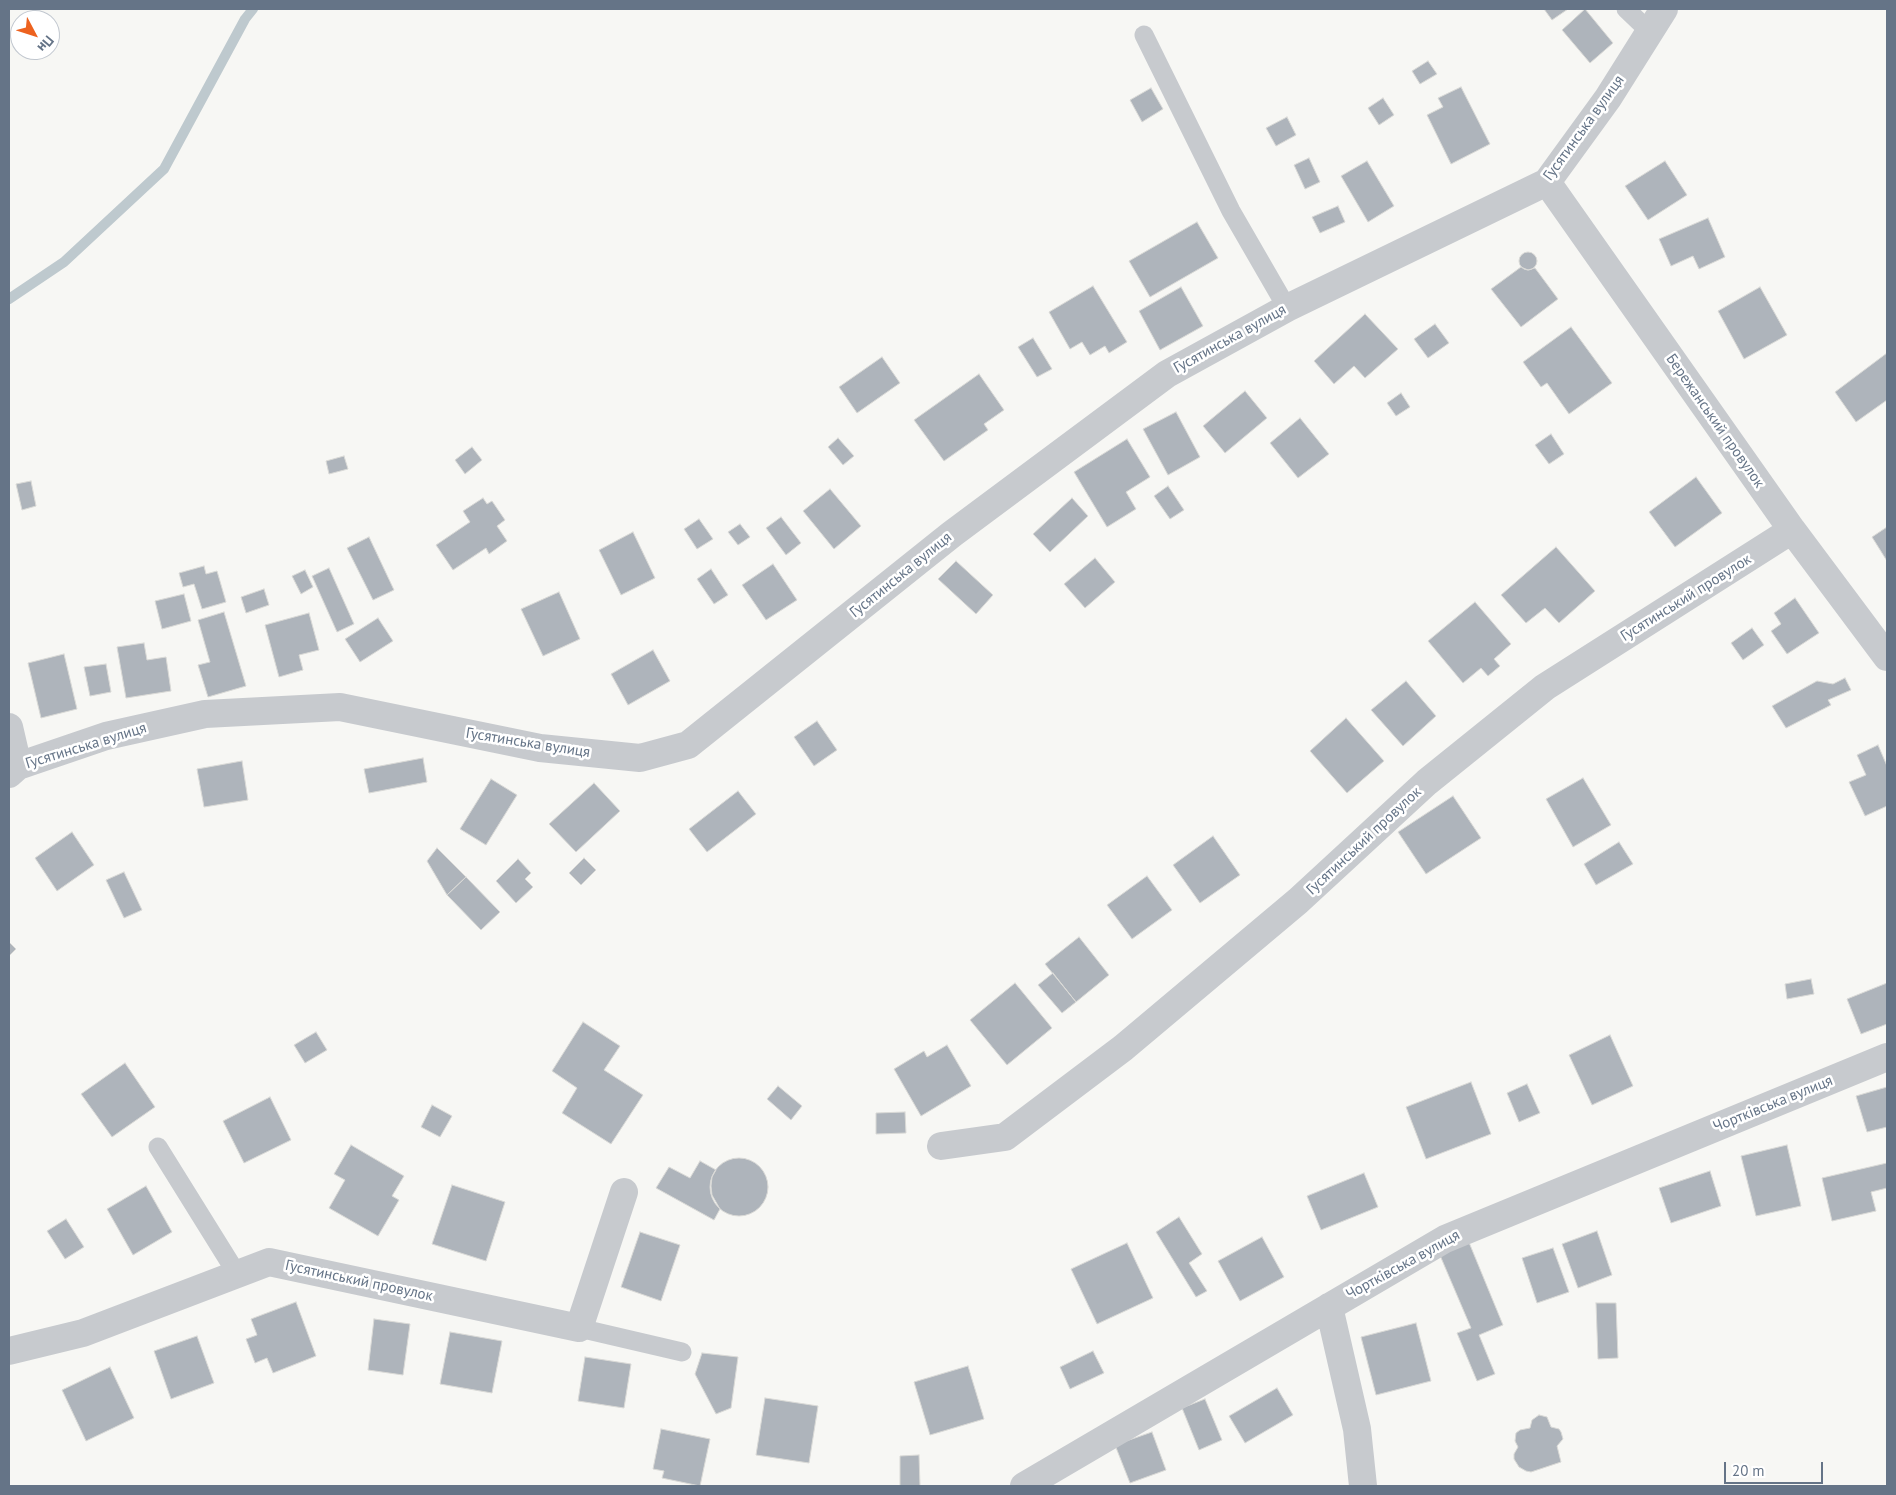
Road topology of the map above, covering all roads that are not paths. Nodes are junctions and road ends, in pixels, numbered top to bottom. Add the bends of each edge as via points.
1 (1626, 9) edge
2 (1664, 9) edge
3 (1650, 32) junction
4 (1144, 35) dead end
5 (1547, 182) junction
6 (1286, 308) junction
7 (1792, 530) junction
8 (1887, 658) edge
9 (9, 727) edge
10 (13, 770) edge
11 (1887, 1057) edge
12 (941, 1146) dead end
13 (158, 1147) dead end
14 (624, 1192) dead end
15 (237, 1274) junction
16 (1329, 1307) junction
17 (579, 1328) junction
18 (9, 1351) edge
19 (682, 1352) dead end
20 (1024, 1486) edge
21 (1363, 1486) edge

1 - 3 lane
2 - 3 street, Гусятинська вулиця
3 - 5 street, Гусятинська вулиця via 1608,98
4 - 6 lane via 1231,211
5 - 6 street, Гусятинська вулиця
5 - 7 street, Бережанський провулок
6 - 10 street, Гусятинська вулиця via 1166,374 952,534 688,745 640,758 550,749 340,707 205,714 106,736
7 - 8 street, Бережанський провулок
7 - 12 street, Гусятинський провулок via 1545,687 1427,782 1298,901 1123,1048 1005,1137
9 - 10 street
11 - 16 street, Чортківська вулиця via 1445,1239
13 - 15 lane
14 - 17 street
15 - 17 street, Гусятинський провулок via 269,1262
15 - 18 street, Гусятинський провулок via 83,1333
16 - 20 street, Чортківська вулиця
16 - 21 street via 1357,1429
17 - 19 lane

